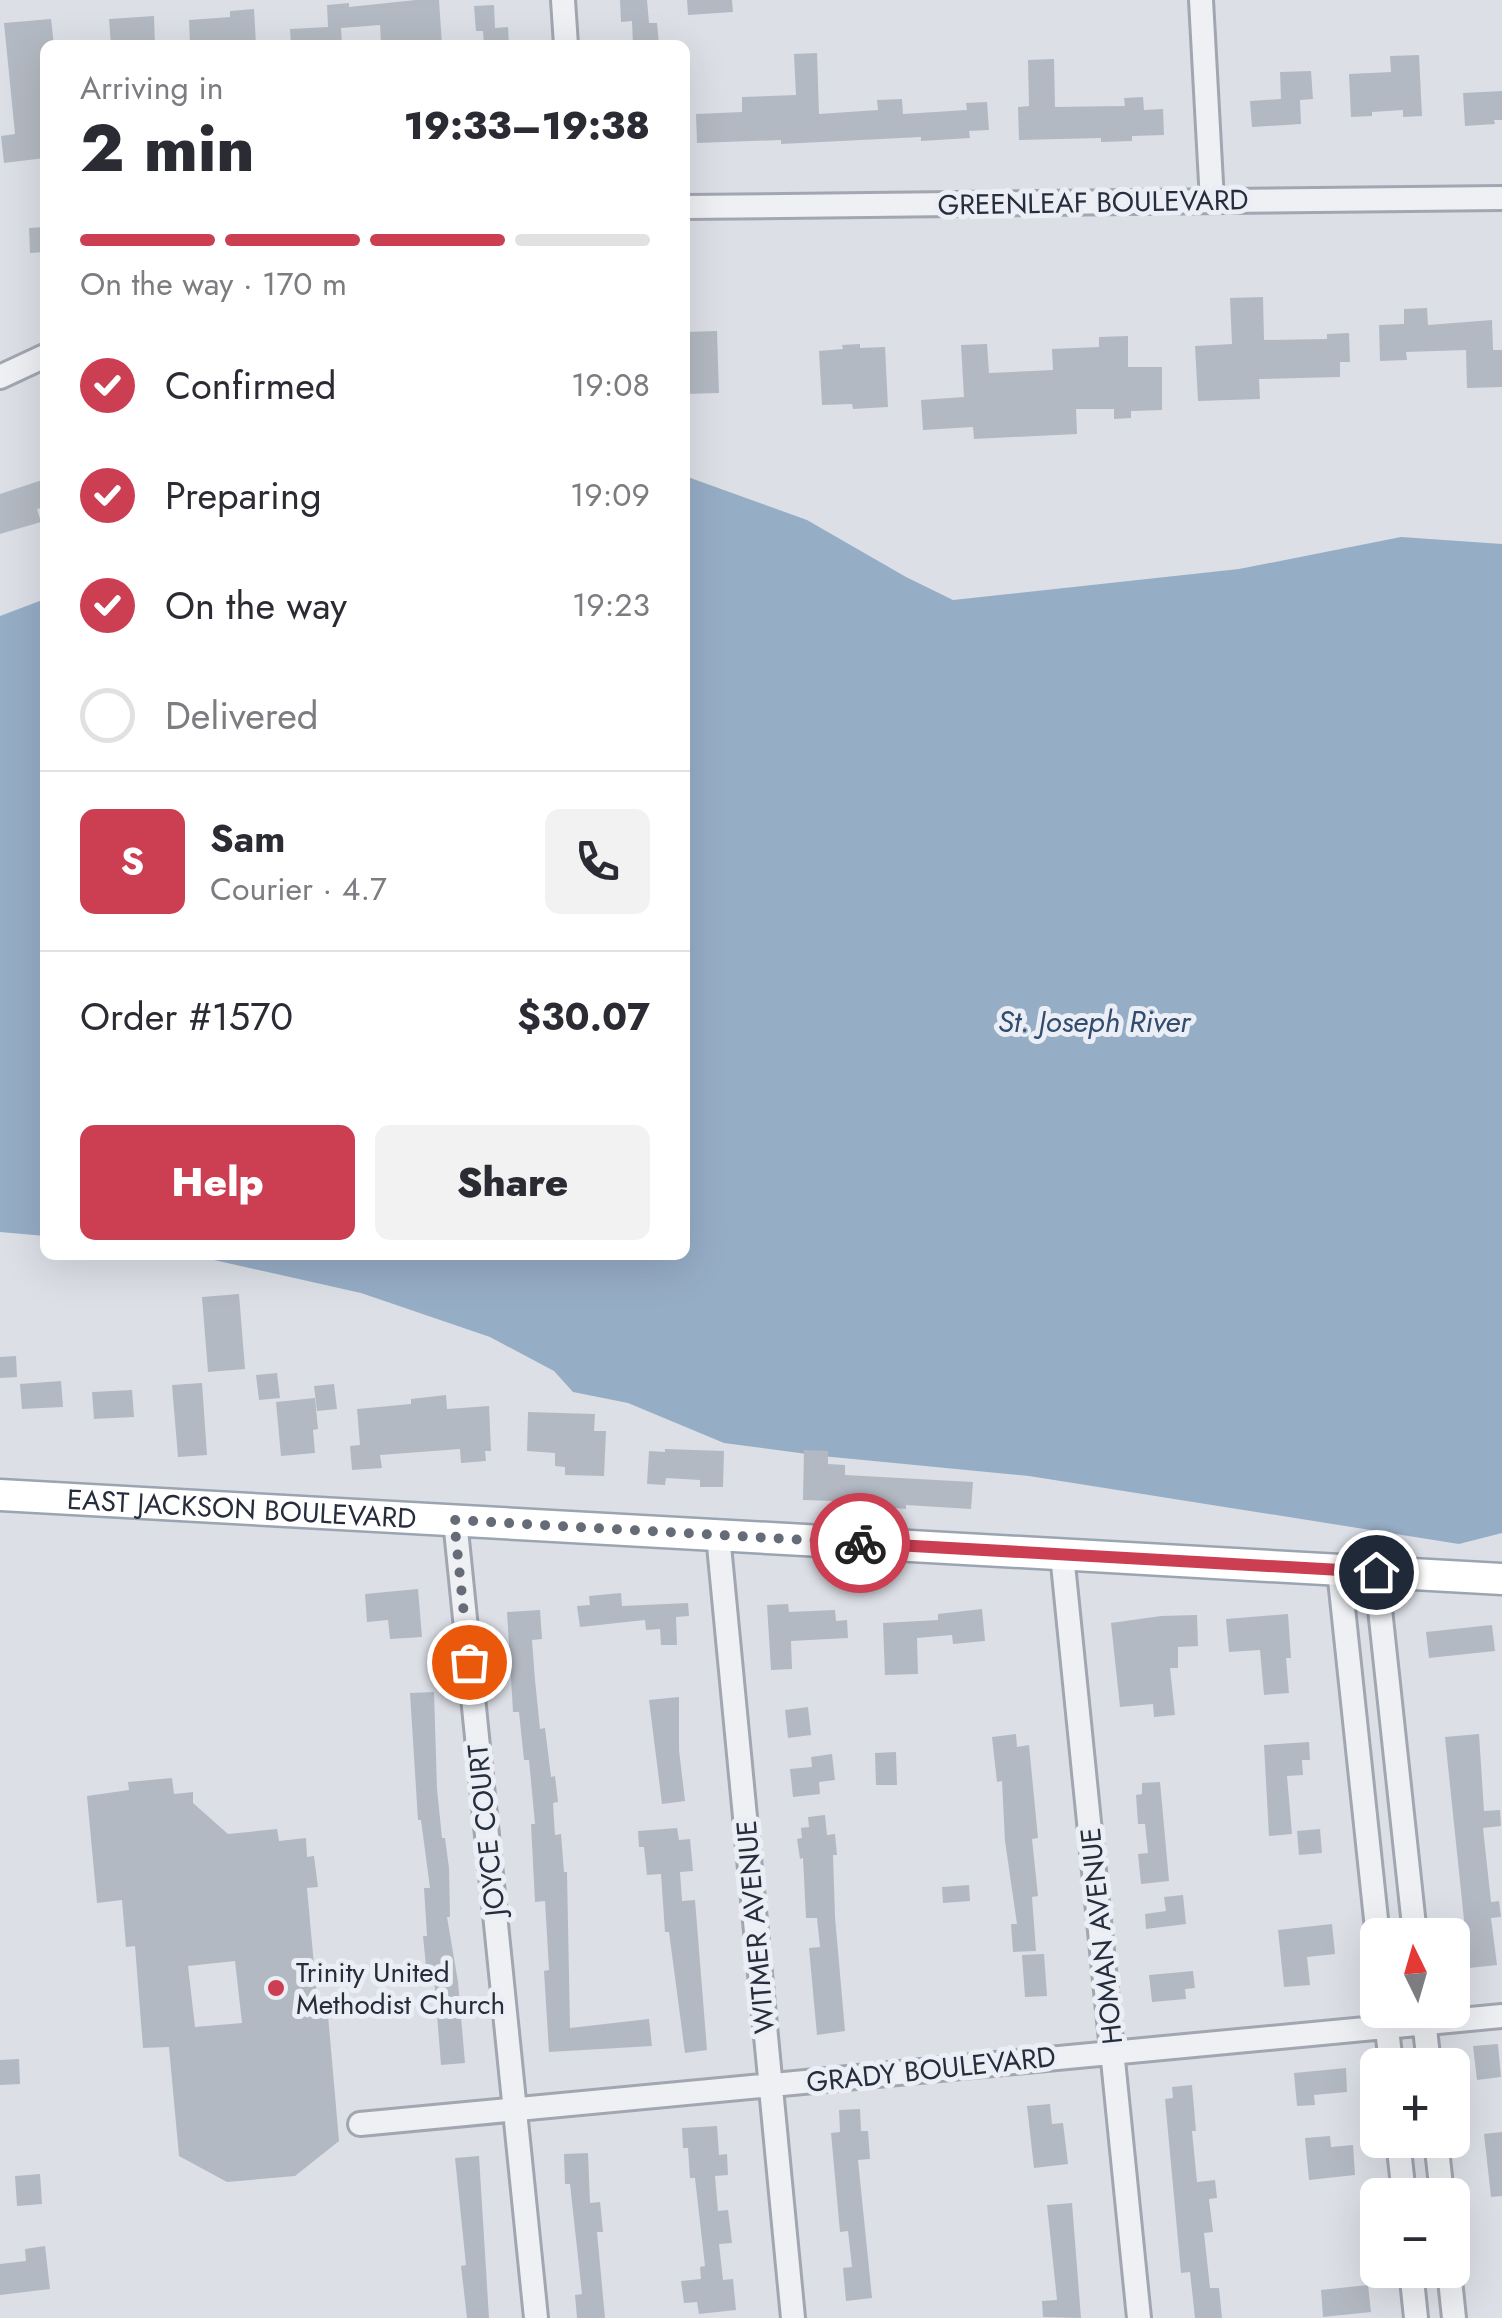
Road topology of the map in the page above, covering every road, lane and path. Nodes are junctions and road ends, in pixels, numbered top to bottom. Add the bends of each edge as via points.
1 (563, 0) edge
2 (1201, 0) edge
3 (566, 40) edge
4 (1502, 198) edge
5 (1212, 201) junction
6 (690, 207) edge
7 (40, 358) edge
8 (0, 377) edge
9 (0, 1495) edge
10 (454, 1520) junction
11 (718, 1535) junction
12 (1062, 1554) junction
13 (1339, 1570) junction
14 (1376, 1572) junction
15 (1502, 1579) edge
16 (1376, 1918) edge
17 (1413, 1918) edge
18 (1470, 2016) edge
19 (1502, 2016) edge
20 (1360, 2022) edge
21 (1113, 2051) junction
22 (770, 2085) junction
23 (514, 2110) junction
24 (360, 2124) dead end
25 (1413, 2288) edge
26 (1451, 2288) edge
27 (536, 2318) edge
28 (793, 2318) edge
29 (1138, 2318) edge
30 (1416, 2318) edge
31 (1454, 2318) edge

1 - 3 street
2 - 5 street
4 - 5 street, GREENLEAF BOULEVARD
5 - 6 street, GREENLEAF BOULEVARD
7 - 8 street
9 - 10 main road, EAST JACKSON BOULEVARD
10 - 11 main road, EAST JACKSON BOULEVARD
10 - 23 street, JOYCE COURT
11 - 12 main road, EAST JACKSON BOULEVARD
11 - 22 street, WITMER AVENUE
12 - 13 main road, EAST JACKSON BOULEVARD
12 - 21 street, HOMAN AVENUE
13 - 14 main road, EAST JACKSON BOULEVARD
13 - 16 street
14 - 15 main road, EAST JACKSON BOULEVARD
14 - 17 street
18 - 19 street, GRADY BOULEVARD
20 - 21 street, GRADY BOULEVARD
21 - 22 street, GRADY BOULEVARD
21 - 29 street, HOMAN AVENUE
22 - 23 street, GRADY BOULEVARD
22 - 28 street, WITMER AVENUE
23 - 24 street, GRADY BOULEVARD
23 - 27 street, JOYCE COURT
25 - 30 street
26 - 31 street

